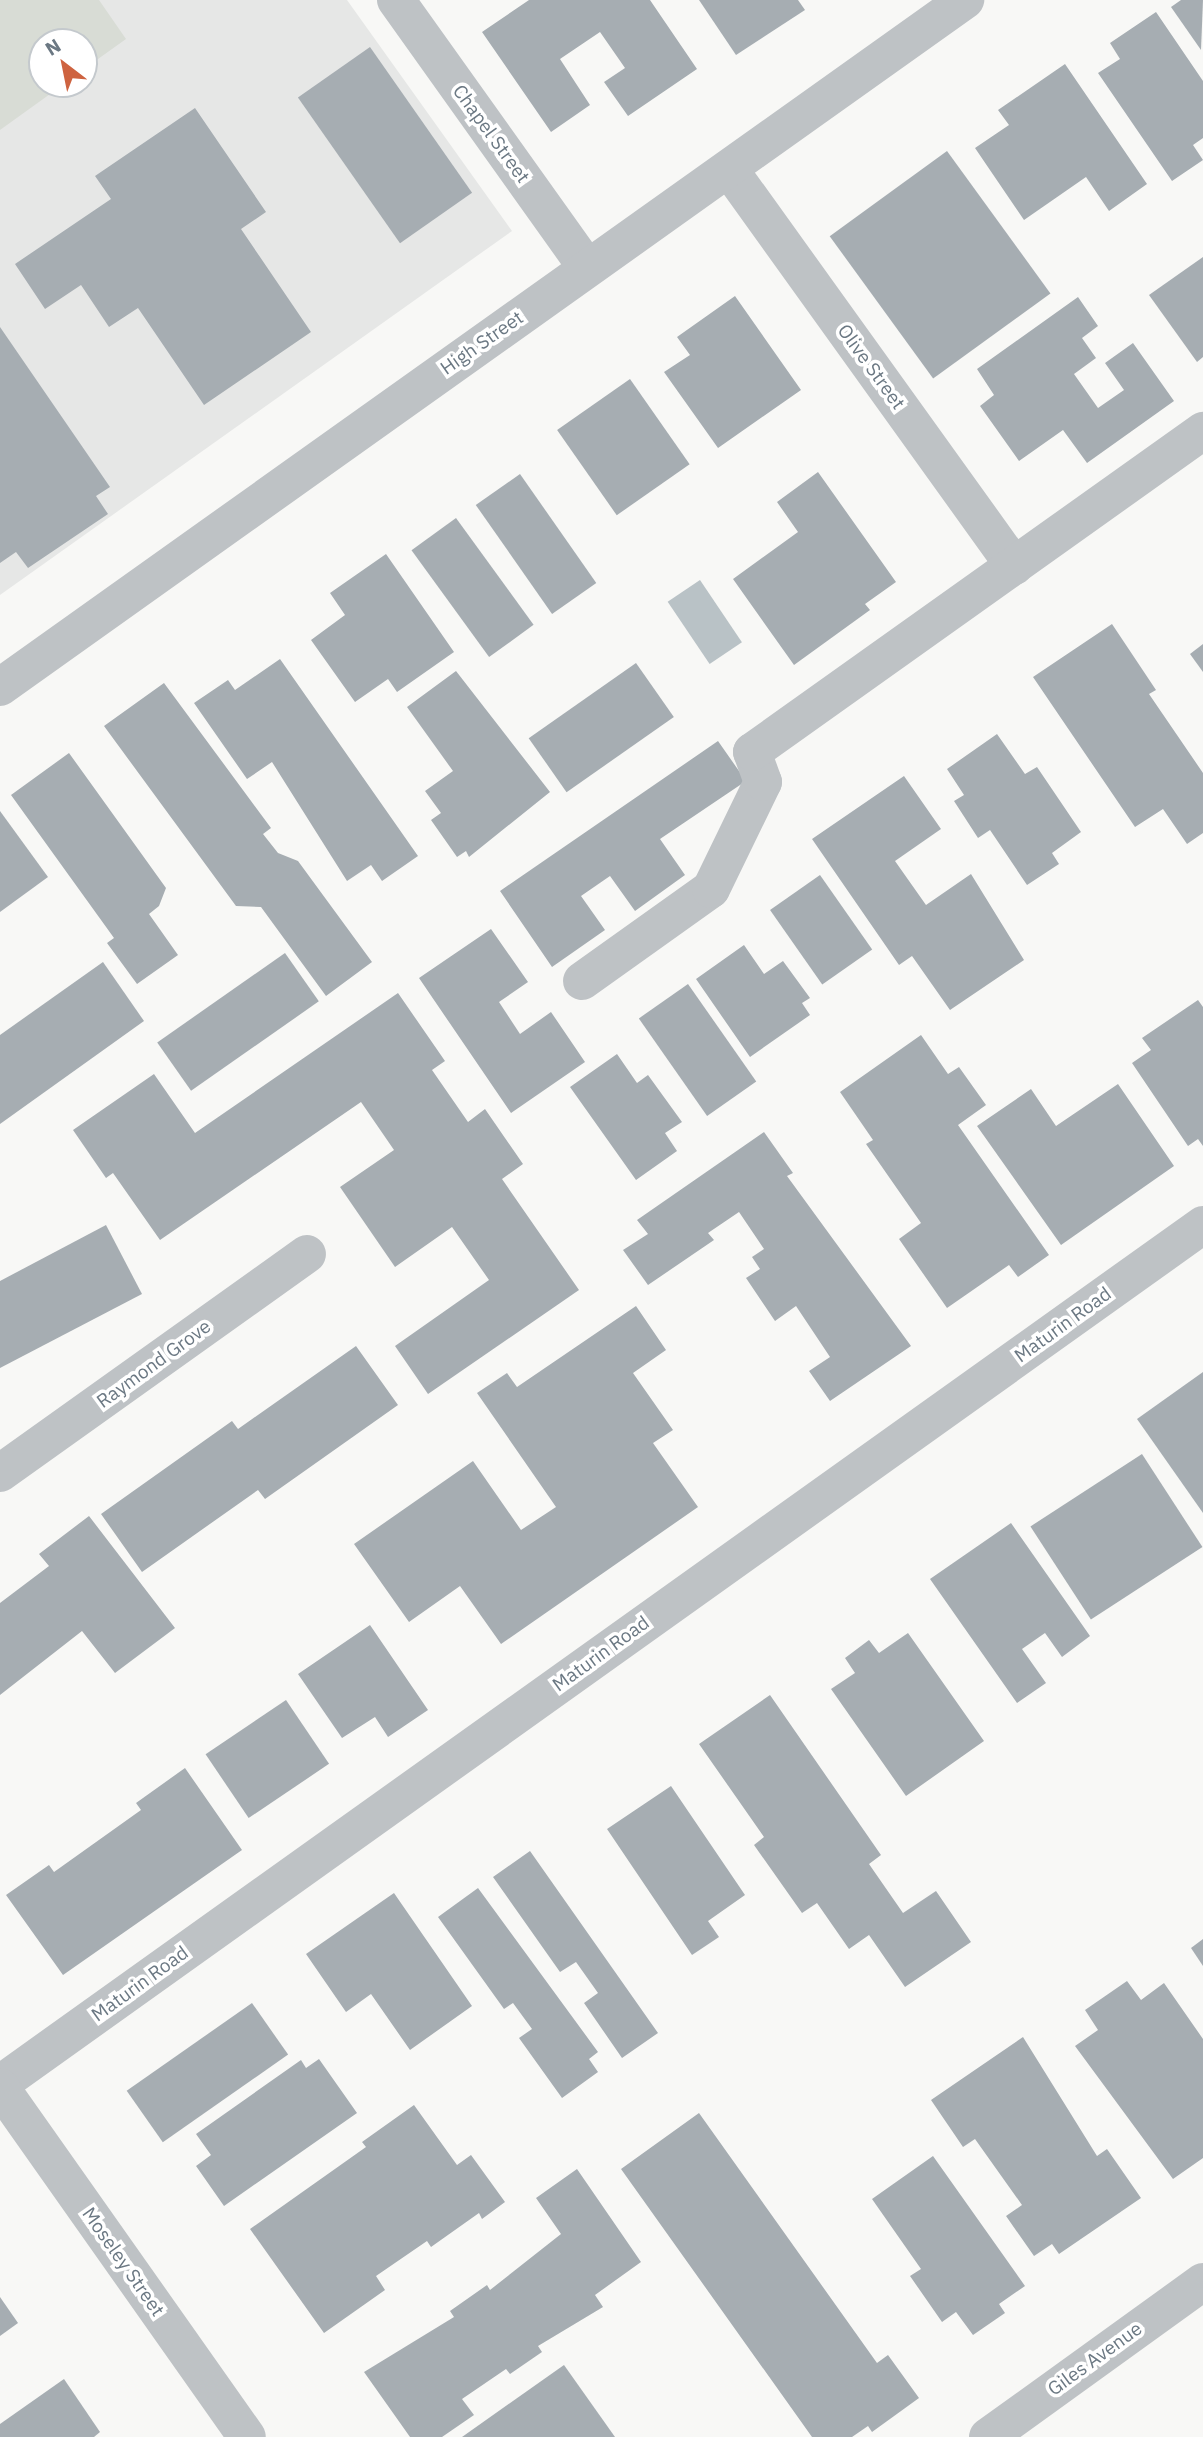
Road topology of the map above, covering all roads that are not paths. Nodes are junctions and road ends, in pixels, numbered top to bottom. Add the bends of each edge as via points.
1 (396, 0) edge
2 (965, 0) edge
3 (729, 169) junction
4 (587, 268) junction
5 (1203, 431) edge
6 (1014, 566) junction
7 (0, 687) edge
8 (582, 981) dead end
9 (1203, 1225) edge
10 (307, 1254) dead end
11 (0, 1473) edge
12 (0, 2085) edge
13 (1203, 2282) edge
14 (247, 2437) edge
15 (988, 2437) edge

1 - 4 street, Chapel Street
2 - 3 street, High Street
3 - 4 street, High Street
3 - 6 street, Olive Street
4 - 7 street, High Street
5 - 6 street
6 - 8 street via 752,752 762,782 711,889
9 - 12 street, Maturin Road
10 - 11 street, Raymond Grove
12 - 14 street, Moseley Street
13 - 15 street, Giles Avenue

